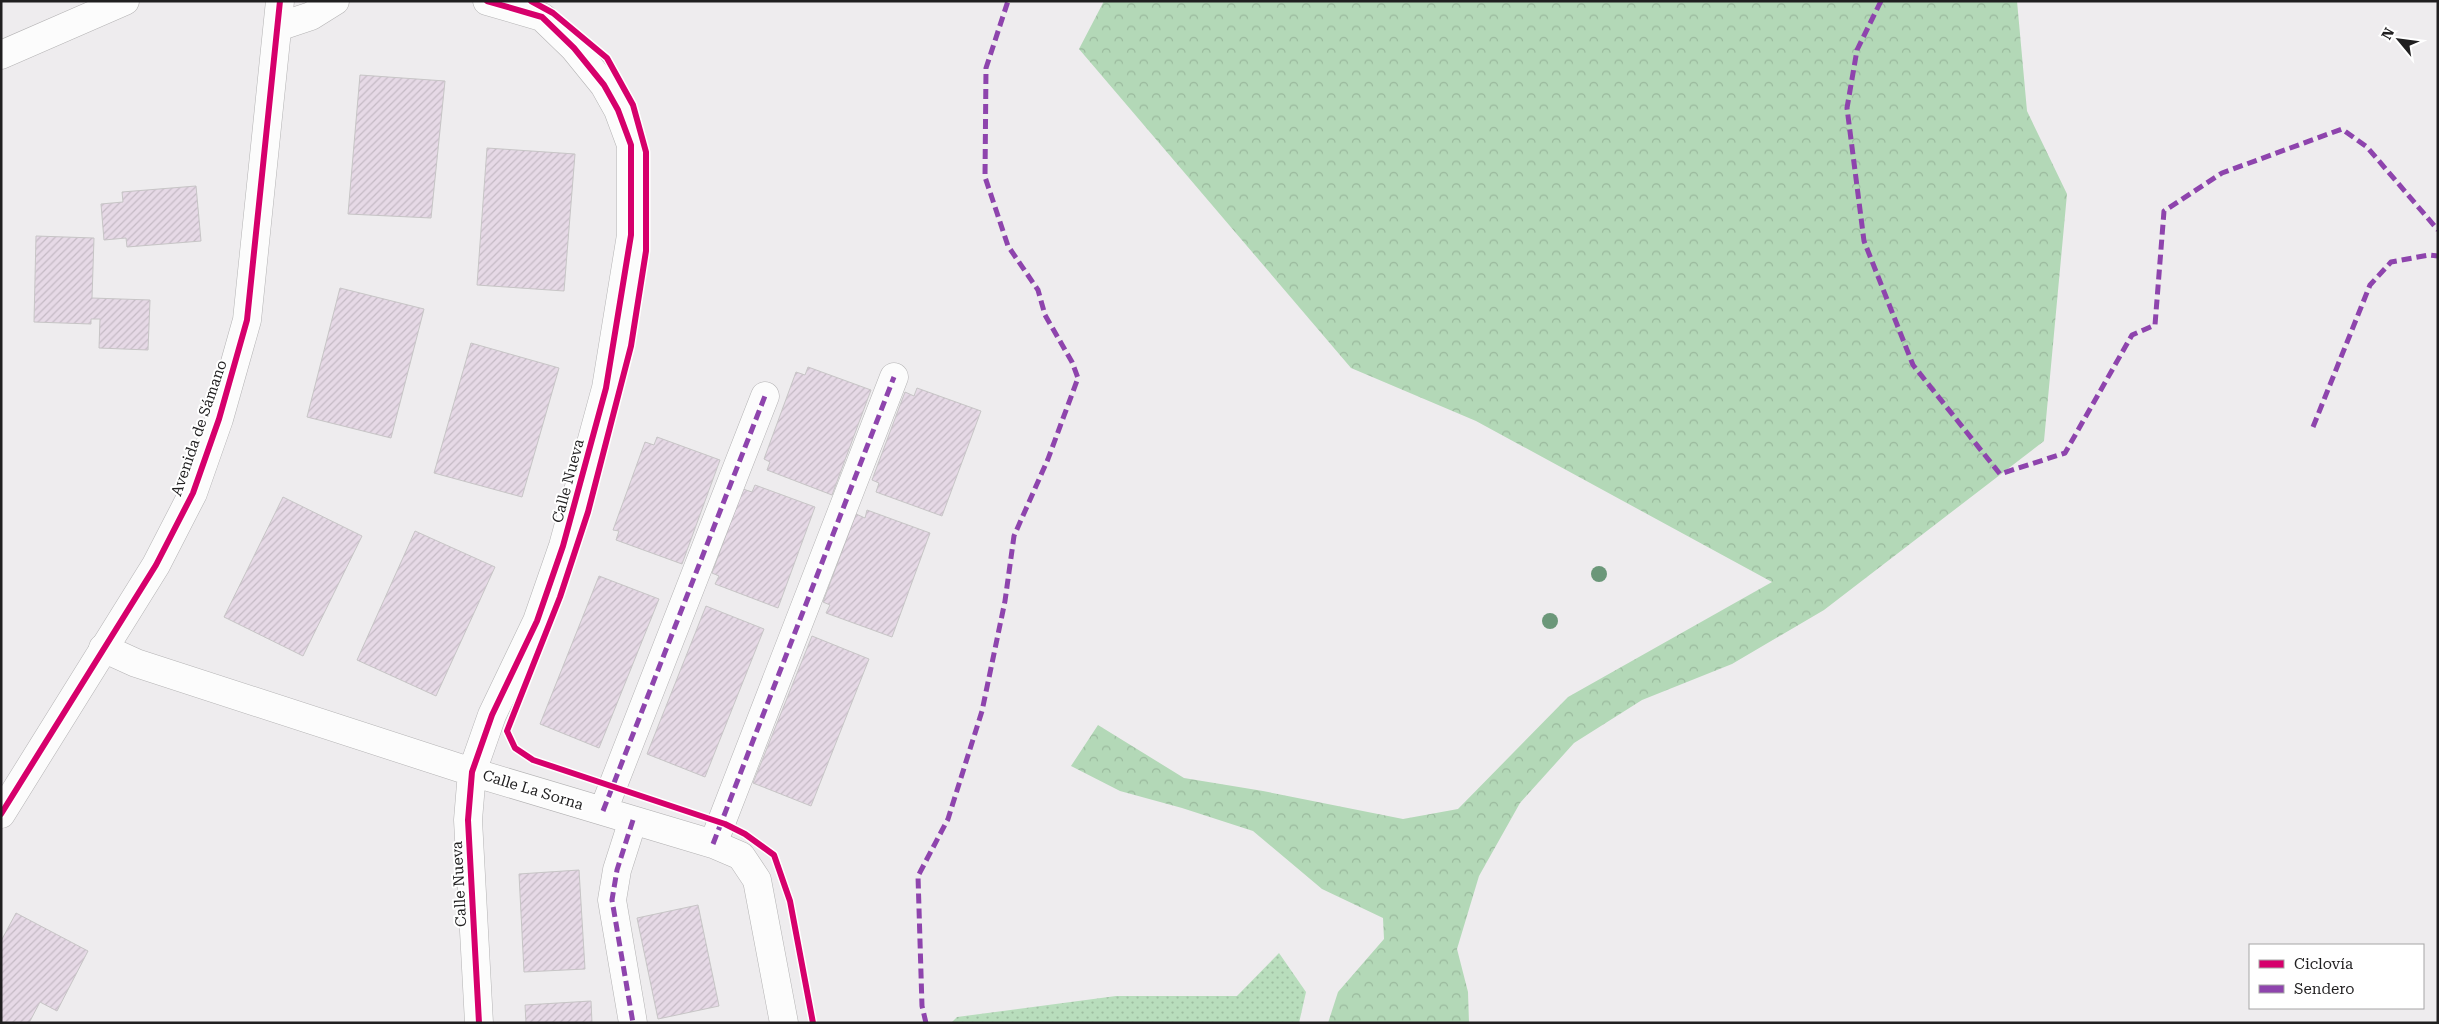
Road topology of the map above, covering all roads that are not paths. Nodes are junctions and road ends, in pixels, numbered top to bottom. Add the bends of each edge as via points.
1 (124, 1) edge
2 (335, 1) edge
3 (487, 1) edge
4 (279, 14) edge
5 (1, 55) edge
6 (894, 377) dead end
7 (766, 396) dead end
8 (103, 648) junction
9 (472, 772) junction
10 (603, 811) junction
11 (1, 814) edge
12 (633, 820) junction
13 (713, 844) junction
14 (479, 1023) edge
15 (634, 1023) edge
16 (784, 1023) edge

1 - 5 street
2 - 4 street, Avenida de Sámano via 311,16
3 - 9 street, Calle Nueva via 542,18 574,48 604,85 618,110 631,145 631,235 606,388 563,546 537,621 492,715
4 - 8 street, Avenida de Sámano via 244,329 219,419 193,493 156,565
6 - 13 street
7 - 10 street
8 - 9 street, Calle La Sorna via 136,662
8 - 11 street, Avenida de Sámano
9 - 10 street, Calle La Sorna
9 - 14 street, Calle Nueva via 468,820
10 - 12 street, Calle La Sorna
12 - 13 street, Calle La Sorna
12 - 15 street via 612,900
13 - 16 street, Calle La Sorna via 741,856 757,880

